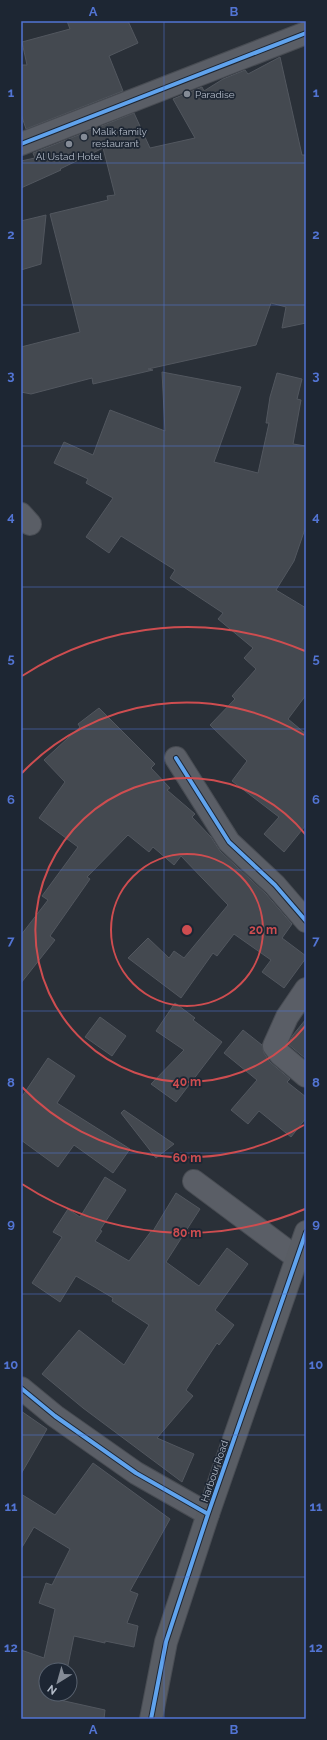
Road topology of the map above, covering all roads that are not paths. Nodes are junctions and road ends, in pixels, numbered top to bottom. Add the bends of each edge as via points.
1 (306, 33) edge
2 (21, 144) edge
3 (176, 758) dead end
4 (306, 921) edge
5 (306, 989) edge
6 (306, 1076) edge
7 (194, 1181) dead end
8 (306, 1232) edge
9 (297, 1258) junction
10 (21, 1388) edge
11 (208, 1514) junction
12 (151, 1719) edge

1 - 2 street
3 - 4 street via 229,842 275,885
5 - 6 street via 287,1017 274,1046
7 - 9 street
8 - 9 street, Harbour Road
9 - 11 street, Harbour Road
10 - 11 street via 55,1416 136,1473
11 - 12 street, Harbour Road via 166,1642

